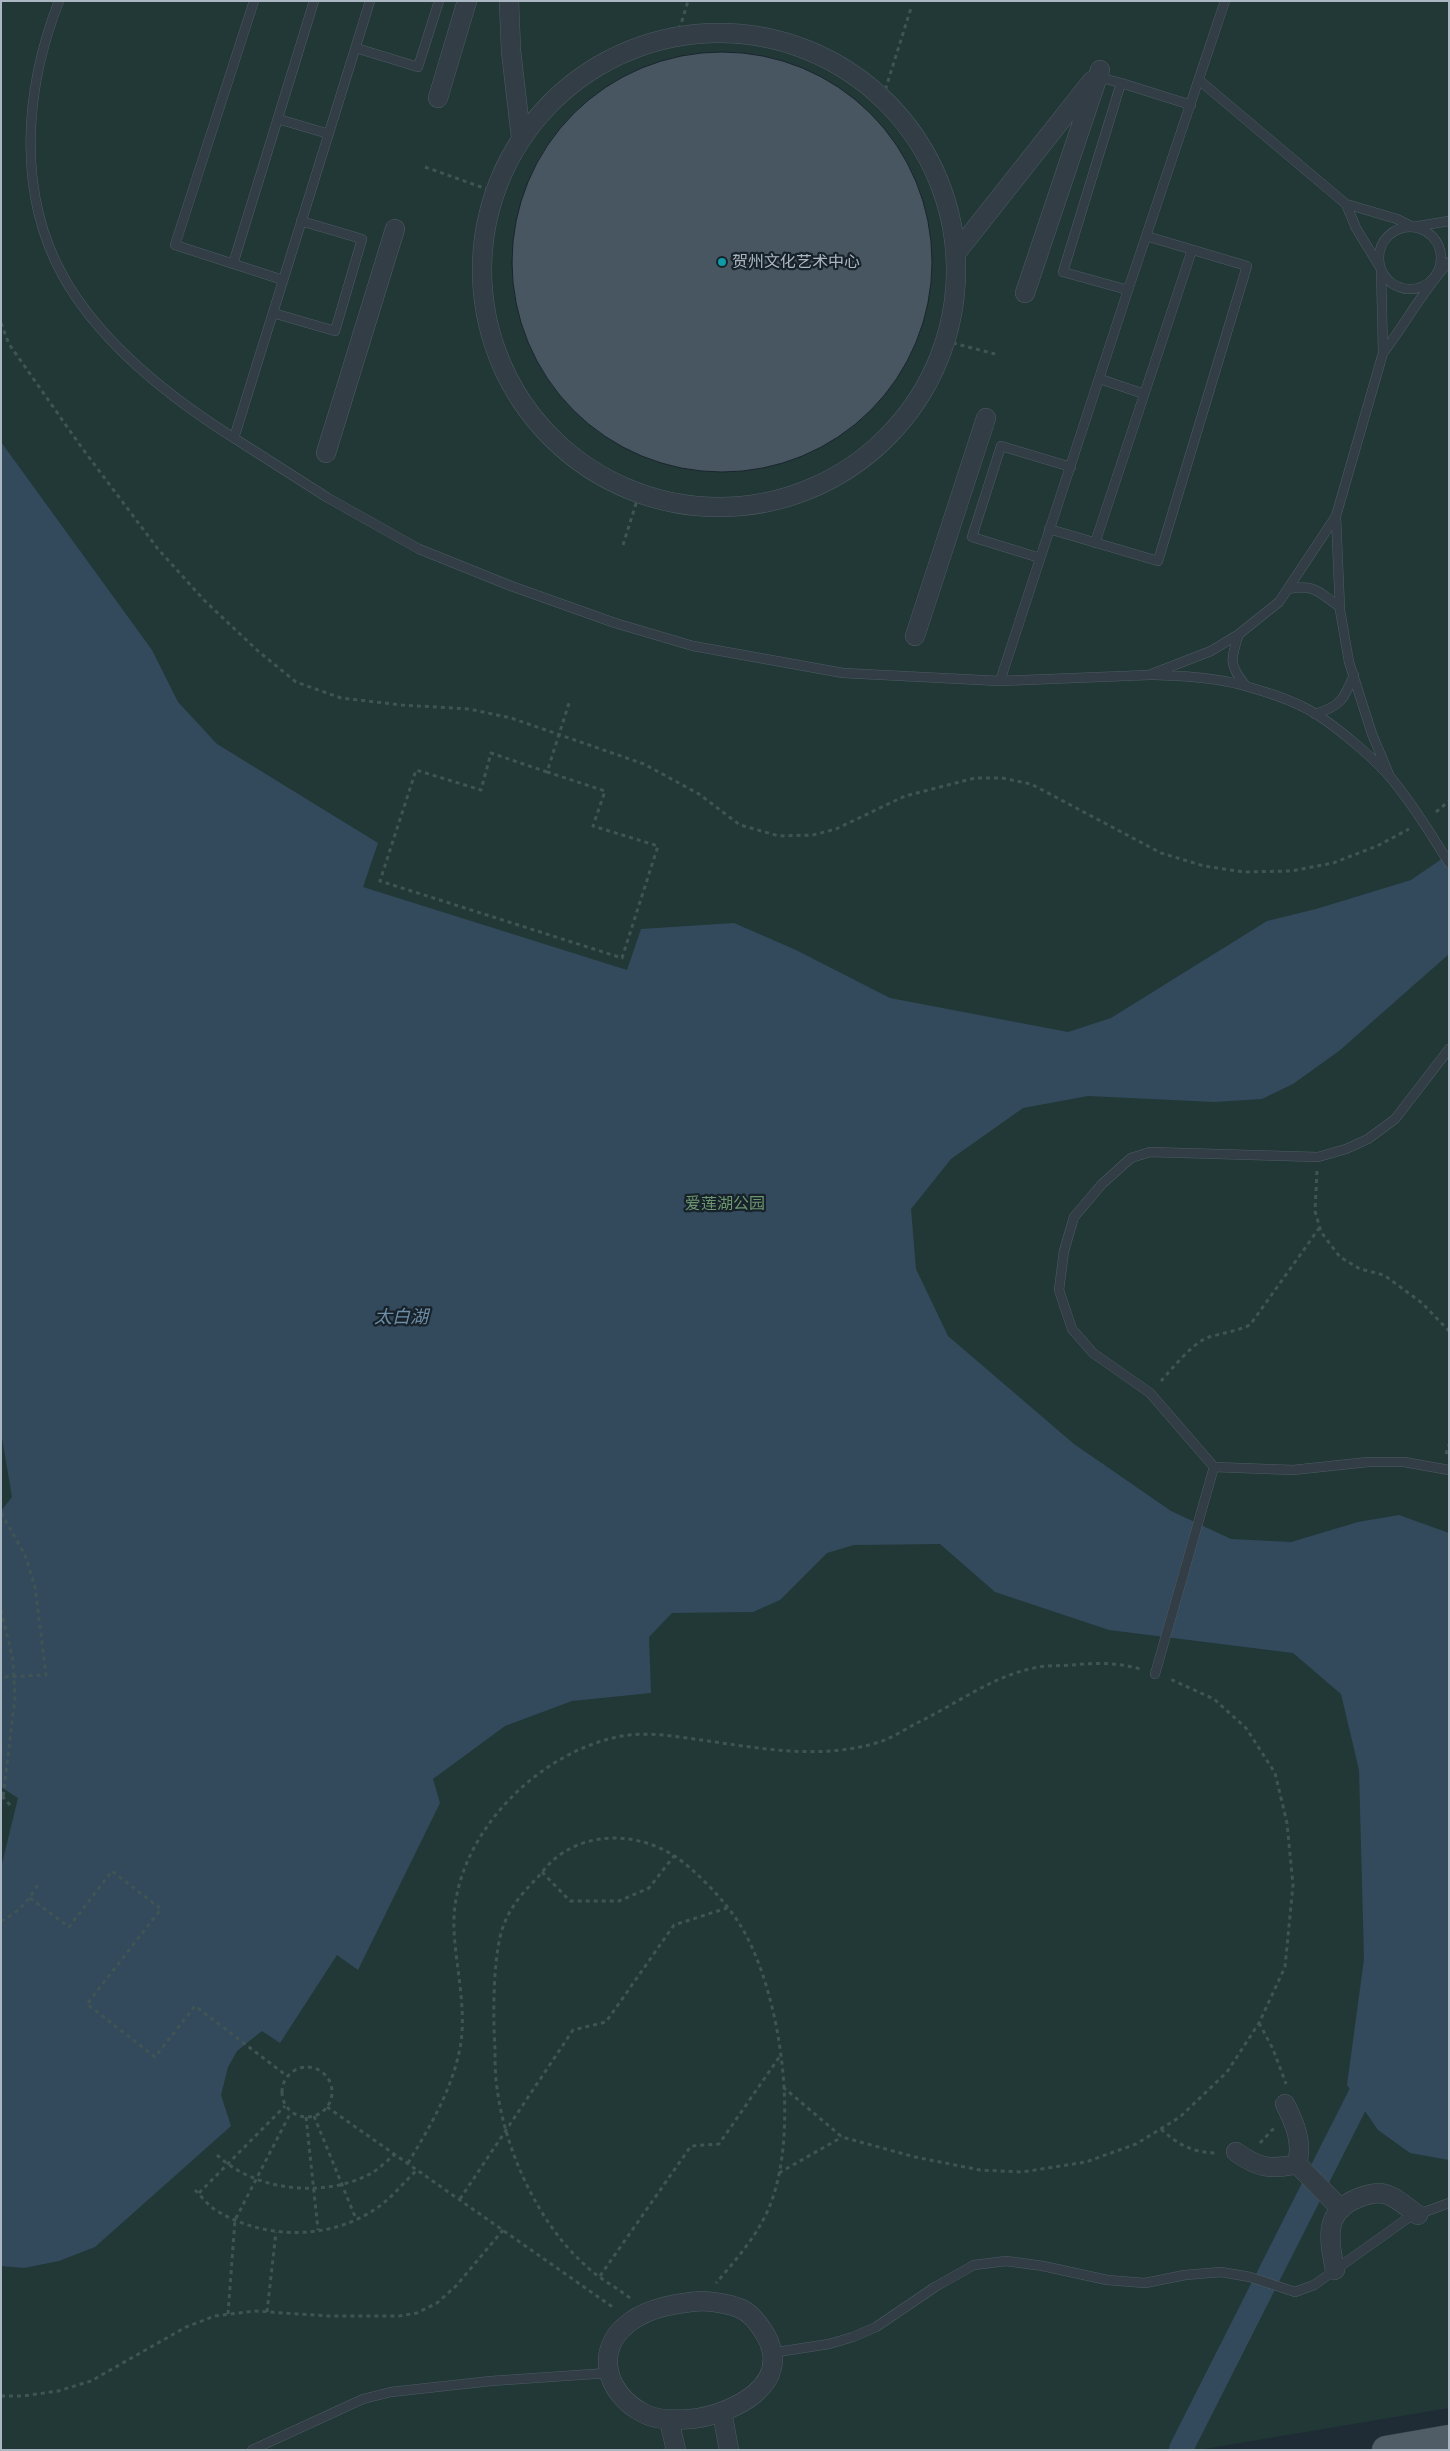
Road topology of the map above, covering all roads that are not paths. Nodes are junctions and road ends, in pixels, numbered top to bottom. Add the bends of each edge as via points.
1 (59, 1) edge
2 (254, 1) edge
3 (314, 1) edge
4 (370, 1) edge
5 (439, 1) edge
6 (467, 1) edge
7 (509, 1) edge
8 (1225, 1) edge
9 (356, 48) junction
10 (1098, 77) junction
11 (1199, 80) junction
12 (1121, 83) junction
13 (438, 98) dead end
14 (1191, 104) junction
15 (278, 119) junction
16 (328, 134) junction
17 (521, 137) junction
18 (1346, 204) junction
19 (301, 221) junction
20 (1449, 221) edge
21 (1413, 227) junction
22 (396, 228) dead end
23 (1146, 236) junction
24 (1192, 250) junction
25 (956, 253) junction
26 (1449, 262) edge
27 (233, 264) junction
28 (1381, 270) junction
29 (1434, 278) junction
30 (283, 280) junction
31 (1128, 290) junction
32 (1025, 293) dead end
33 (273, 313) junction
34 (1383, 353) junction
35 (1100, 379) junction
36 (1144, 394) junction
37 (986, 418) dead end
38 (234, 438) junction
39 (326, 453) dead end
40 (1071, 467) junction
41 (1336, 516) junction
42 (1050, 529) junction
43 (1095, 543) junction
44 (1040, 558) junction
45 (1288, 590) junction
46 (1340, 607) junction
47 (1239, 634) junction
48 (915, 636) dead end
49 (1149, 675) junction
50 (1354, 675) junction
51 (1000, 681) junction
52 (1246, 687) junction
53 (1315, 714) junction
54 (1390, 777) junction
55 (1449, 864) edge
56 (1449, 1049) edge
57 (1214, 1467) junction
58 (1449, 1470) edge
59 (1155, 1674) road end
60 (1285, 2104) road end
61 (1236, 2152) road end
62 (1297, 2164) junction
63 (1449, 2203) edge
64 (1341, 2209) junction
65 (1418, 2215) junction
66 (1335, 2270) junction
67 (771, 2353) junction
68 (608, 2373) junction
69 (722, 2412) junction
70 (669, 2420) junction
71 (1449, 2439) edge
72 (252, 2450) edge
73 (676, 2450) edge
74 (729, 2450) edge
75 (1386, 2450) edge

1 - 38 lane via 38,65 30,137 31,170 48,241 62,275 103,331 170,393
2 - 27 lane via 175,245
3 - 15 lane
4 - 9 lane
5 - 9 lane via 418,67
6 - 13 street
7 - 17 street
8 - 11 lane
9 - 16 lane
10 - 12 lane
10 - 25 street via 1100,70
10 - 32 street
11 - 14 lane
11 - 18 lane
12 - 14 lane
12 - 31 lane via 1064,272
14 - 23 lane
15 - 16 lane
15 - 27 lane
16 - 19 lane
17 - 25 street via 560,93 608,59 664,38 723,32 781,40 836,63 883,97 920,143 945,195
17 - 25 street via 502,171 483,234 482,300 499,363 532,419 581,464 639,494 703,507 768,502 829,480 882,442 923,391 945,341 956,293
18 - 21 lane
18 - 28 lane
19 - 30 lane
19 - 33 lane via 362,239 335,331
20 - 21 lane
21 - 28 lane via 1403,227 1385,239 1380,254
21 - 29 lane via 1422,229 1437,241 1441,260
22 - 39 street
23 - 24 lane
23 - 31 lane
24 - 36 lane
24 - 43 lane via 1247,266 1158,562
26 - 29 lane
27 - 30 lane
28 - 29 lane via 1391,282 1405,289 1426,285
28 - 34 lane
29 - 34 lane
30 - 33 lane
31 - 35 lane
33 - 38 lane
34 - 41 lane
35 - 36 lane
35 - 40 lane
36 - 43 lane
37 - 48 street
38 - 51 lane via 328,498 419,549 615,624 692,646 843,673
40 - 42 lane
40 - 44 lane via 1001,446 972,537
41 - 45 lane
41 - 46 lane
42 - 43 lane
42 - 44 lane
44 - 51 lane
45 - 46 lane via 1306,586 1319,591
45 - 47 lane via 1279,602
46 - 50 lane
47 - 49 lane via 1211,650
47 - 52 lane via 1232,663
49 - 51 lane
49 - 52 lane via 1199,678
50 - 53 lane via 1345,698 1332,708
50 - 54 lane via 1372,734
52 - 53 lane
53 - 54 lane
54 - 55 lane
56 - 57 lane via 1395,1119 1368,1139 1318,1157 1150,1152 1130,1158 1074,1217 1064,1251 1059,1290 1072,1329 1093,1353 1150,1393
57 - 58 lane via 1293,1470 1368,1462 1404,1462
57 - 59 lane
60 - 62 street via 1297,2127 1300,2154
61 - 62 street via 1252,2163 1275,2169
62 - 64 street
63 - 65 lane
64 - 65 street via 1347,2202 1367,2194 1386,2194
64 - 66 street via 1334,2218 1329,2238
65 - 66 lane via 1408,2218
66 - 67 lane via 1314,2285 1295,2292 1250,2277 1221,2272 1185,2274 1145,2283 1107,2280 1006,2261 974,2265 876,2327 829,2344
67 - 68 street via 767,2338 751,2316 740,2308 702,2301 680,2303 649,2312 619,2330 612,2341
67 - 69 street via 772,2367 758,2391 748,2400
68 - 70 street via 622,2398 634,2408
68 - 72 lane via 391,2392 363,2399
69 - 70 street via 701,2418
69 - 74 street
70 - 73 street
71 - 75 main road

